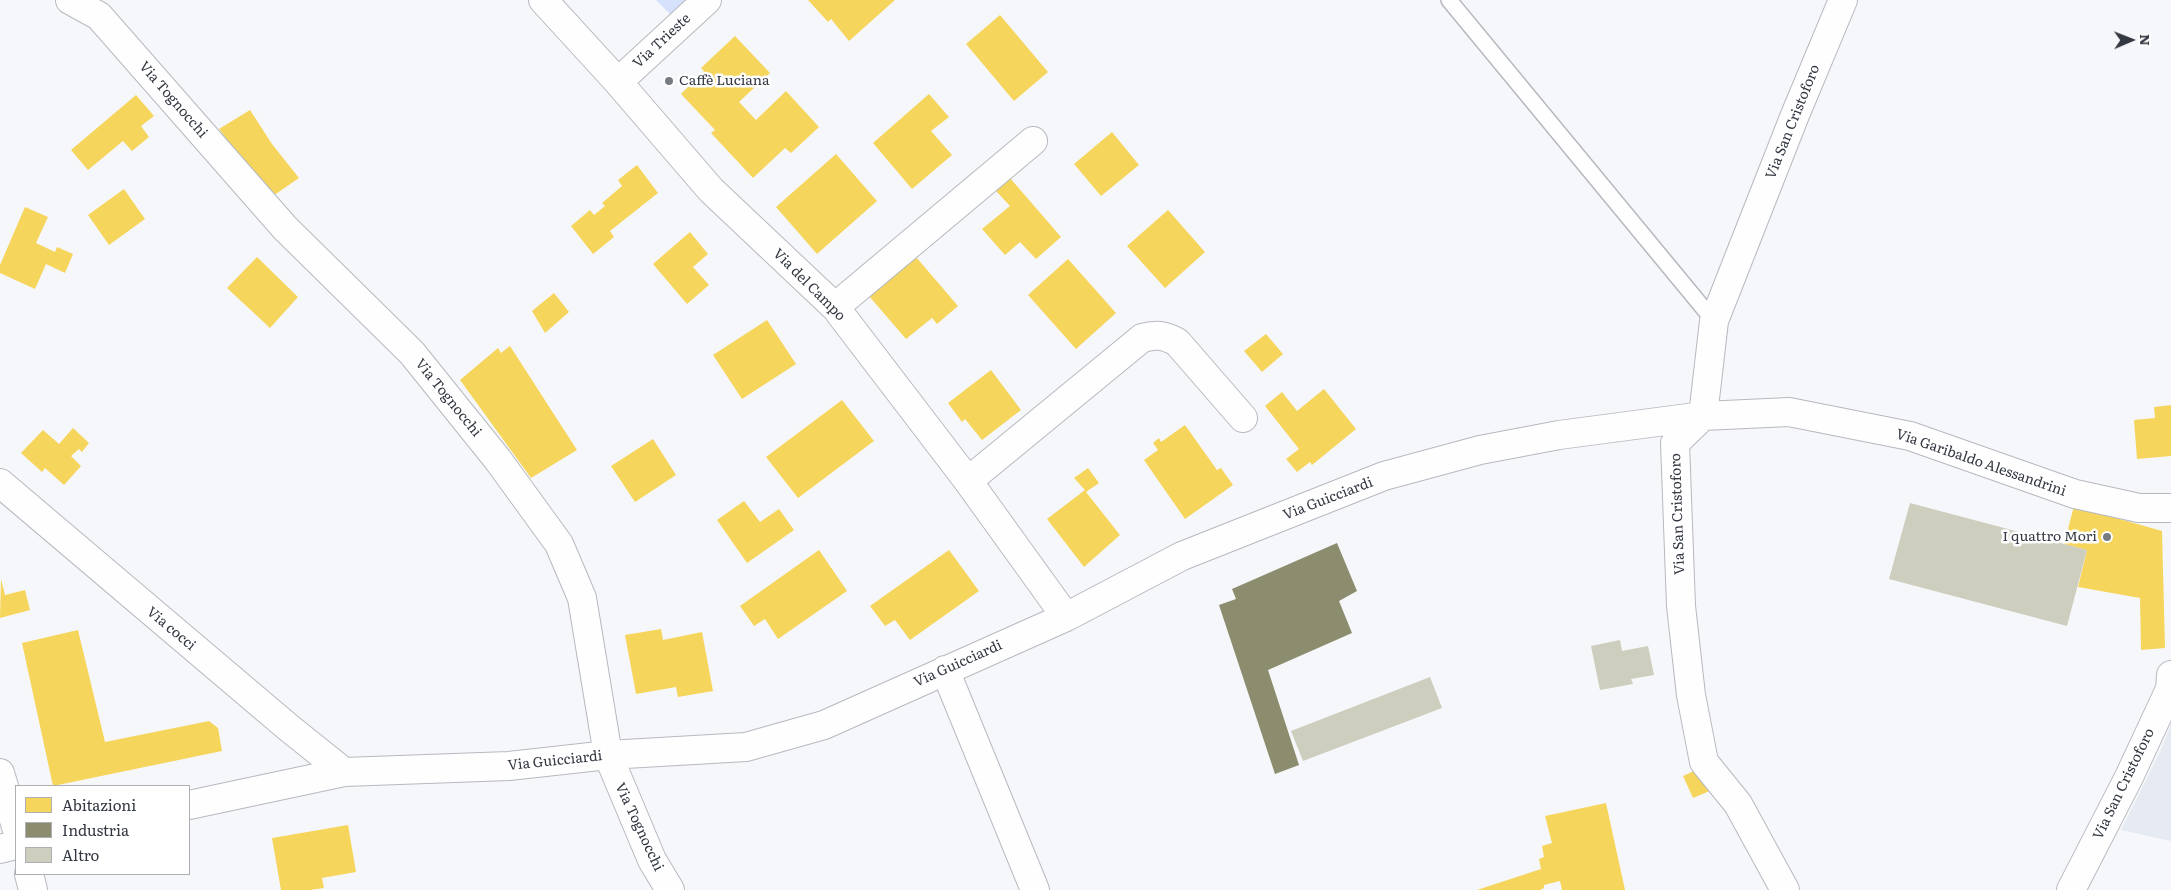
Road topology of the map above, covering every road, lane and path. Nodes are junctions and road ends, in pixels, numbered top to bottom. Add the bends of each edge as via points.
1 (70, 0) edge
2 (543, 0) edge
3 (707, 0) edge
4 (1449, 0) edge
5 (1843, 0) edge
6 (618, 82) junction
7 (1033, 142) dead end
8 (835, 307) junction
9 (1714, 321) junction
10 (1702, 416) junction
11 (1243, 418) dead end
12 (968, 481) junction
13 (0, 483) edge
14 (2171, 508) edge
15 (1066, 616) junction
16 (945, 670) junction
17 (2171, 675) edge
18 (608, 755) junction
19 (344, 772) junction
20 (0, 773) edge
21 (190, 805) edge
22 (15, 824) edge
23 (15, 845) edge
24 (0, 849) edge
25 (29, 875) edge
26 (33, 890) edge
27 (670, 890) edge
28 (1035, 890) edge
29 (1785, 890) edge
30 (2071, 890) edge

1 - 18 street, Via Tognocchi via 99,16 285,228 412,353 554,536 582,598
2 - 6 street, Via del Campo
3 - 6 street, Via Trieste
4 - 9 lane
5 - 9 street, Via San Cristoforo
6 - 8 street, Via del Campo via 711,190
7 - 8 street
8 - 12 street, Via del Campo
9 - 10 street, Via San Cristoforo
10 - 14 street, Via Garibaldo Alessandrini via 1789,412 1910,436 2075,494 2139,508
10 - 15 street, Via Guicciardi via 1480,450 1384,476 1182,556
10 - 29 street, Via San Cristoforo via 1675,443 1681,606 1691,695 1704,762 1738,804
11 - 12 street via 1177,342 1166,336 1154,335 1142,338
12 - 15 street, Via del Campo
13 - 19 street, Via cocci
15 - 16 street, Via Guicciardi
16 - 18 street, Via Guicciardi via 824,725 746,747
16 - 28 street
17 - 30 street, Via San Cristoforo via 2170,688 2129,777
18 - 19 street, Via Guicciardi via 509,766
18 - 27 street, Via Tognocchi via 652,860
19 - 21 street, Via Guicciardi
20 - 22 street
23 - 24 street
25 - 26 street

